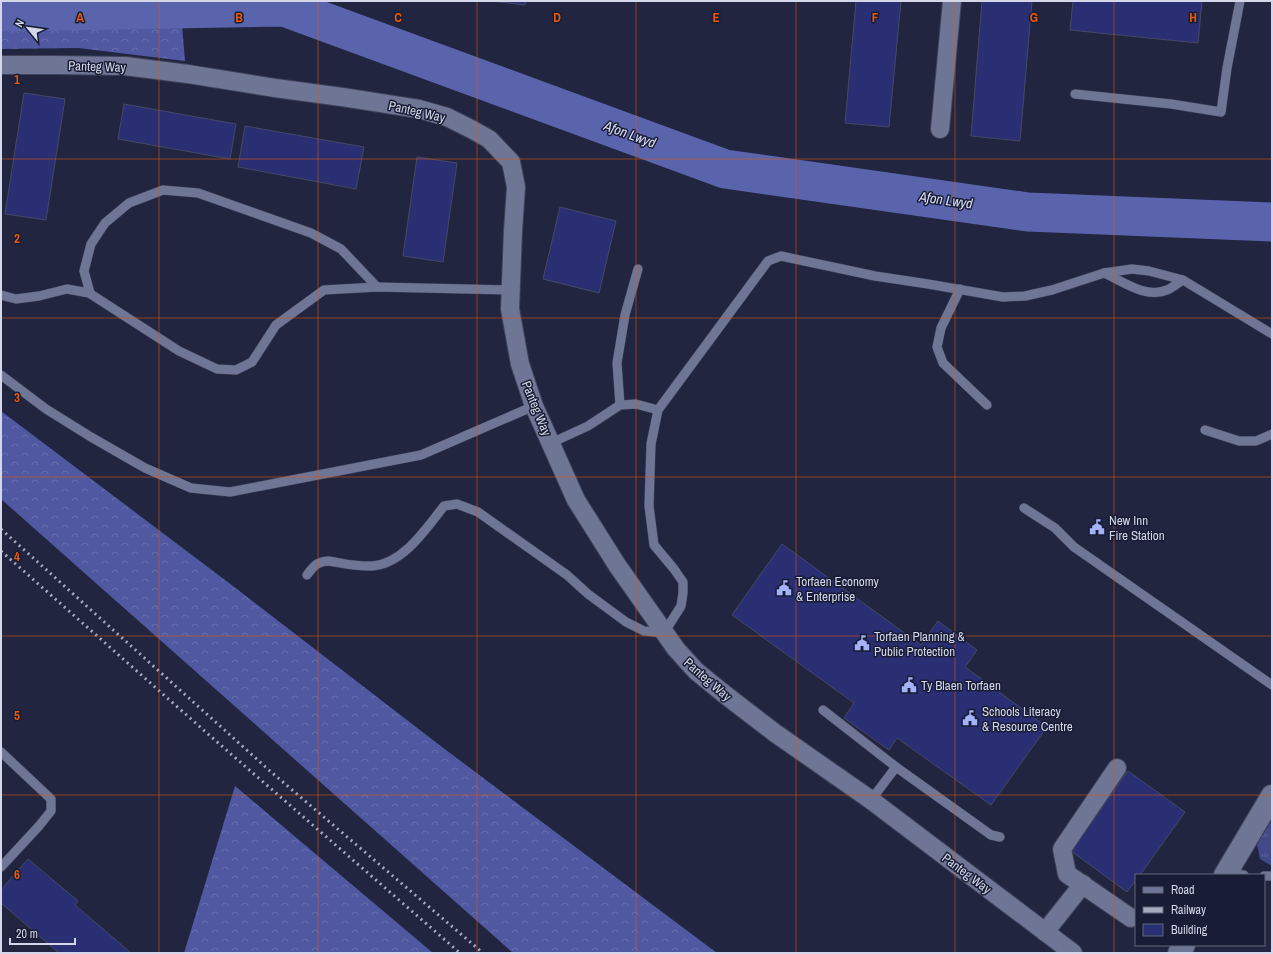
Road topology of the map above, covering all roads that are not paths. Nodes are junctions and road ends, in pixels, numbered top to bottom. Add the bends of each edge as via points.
1 (952, 1) edge
2 (1240, 1) edge
3 (1, 66) edge
4 (1074, 94) dead end
5 (940, 129) dead end
6 (638, 268) dead end
7 (1104, 273) junction
8 (1183, 280) junction
9 (377, 287) junction
10 (510, 290) junction
11 (960, 290) junction
12 (90, 293) junction
13 (1, 295) edge
14 (1272, 334) edge
15 (1, 375) edge
16 (620, 405) junction
17 (987, 405) dead end
18 (534, 406) junction
19 (658, 410) junction
20 (1205, 430) dead end
21 (1272, 434) edge
22 (551, 443) junction
23 (1024, 508) dead end
24 (306, 575) dead end
25 (664, 633) junction
26 (1272, 685) edge
27 (823, 710) dead end
28 (1, 752) edge
29 (896, 767) junction
30 (1116, 768) dead end
31 (1272, 796) edge
32 (871, 800) junction
33 (1000, 836) dead end
34 (1, 867) edge
35 (1233, 874) edge
36 (1083, 884) junction
37 (1131, 918) dead end
38 (1045, 932) junction
39 (1072, 953) edge

1 - 5 street
2 - 4 lane via 1221,112
3 - 10 street, Panteg Way via 125,66 419,109 447,117 489,139 511,162 516,187
6 - 16 lane via 625,314 617,363
7 - 8 lane via 1132,269
7 - 8 lane via 1142,291 1168,290
7 - 11 lane via 1025,296 1003,297
8 - 14 lane
9 - 10 lane
9 - 12 lane via 324,290 276,325 252,362 236,370 217,369 179,351
9 - 12 lane via 341,249 311,233 198,193 163,190 129,203 105,223 91,244 84,271
10 - 18 street, Panteg Way via 510,309 520,364
11 - 17 lane via 941,328 937,347 943,363
11 - 19 lane via 875,276 781,256 768,261
12 - 13 lane via 67,289 16,299
15 - 18 lane via 46,409 145,468 191,488 230,492 421,456
16 - 19 lane via 636,404
16 - 22 lane via 588,426
18 - 22 street, Panteg Way
19 - 25 lane via 651,444 648,506 654,545 683,582 681,606
20 - 21 lane via 1239,441 1256,441
22 - 25 street, Panteg Way via 576,500
23 - 26 lane via 1055,528 1074,547
24 - 25 lane via 321,561 371,566 392,560 412,544 444,506 457,504 478,512 520,541 626,622 644,631
25 - 32 street, Panteg Way via 696,671 723,694
27 - 29 lane
28 - 34 lane via 51,799 51,811
29 - 32 lane
29 - 33 lane via 991,835
30 - 36 street via 1062,849 1067,874
31 - 35 street
32 - 38 street, Panteg Way
36 - 37 street
36 - 38 street
38 - 39 street, Panteg Way

